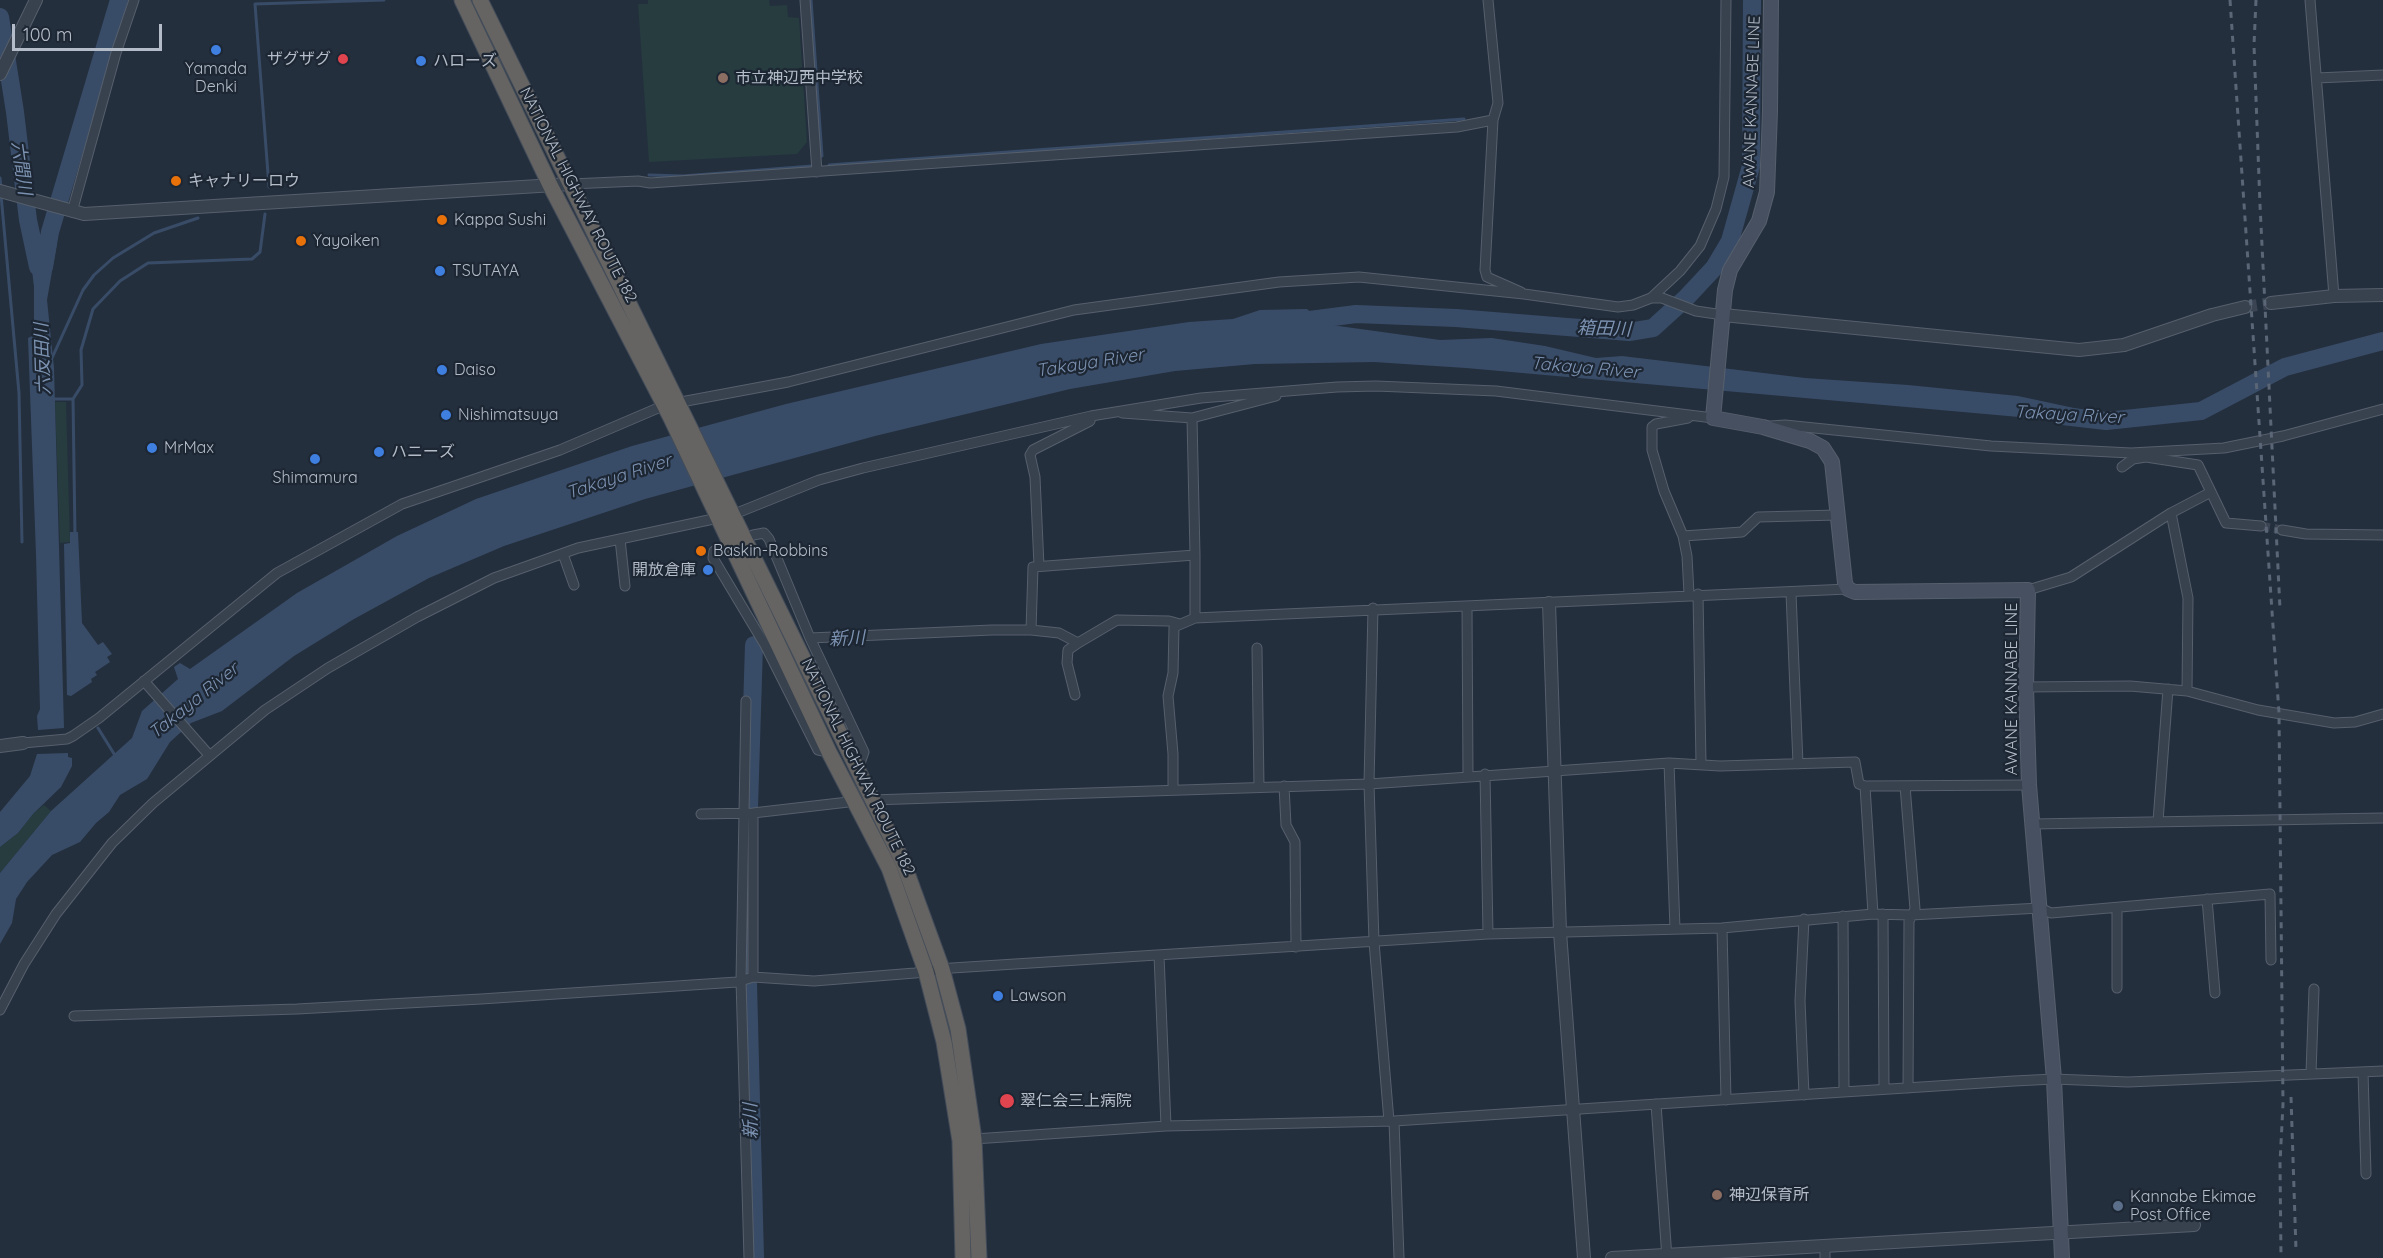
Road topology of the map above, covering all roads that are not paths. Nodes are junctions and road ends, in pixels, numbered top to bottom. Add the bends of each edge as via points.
1 (36, 0) edge
2 (134, 0) edge
3 (462, 0) edge
4 (480, 0) edge
5 (805, 0) edge
6 (1488, 0) edge
7 (1726, 0) edge
8 (1771, 0) edge
9 (2310, 0) edge
10 (0, 74) edge
11 (2383, 75) edge
12 (2317, 78) junction
13 (1493, 120) junction
14 (817, 172) junction
15 (571, 184) junction
16 (550, 185) junction
17 (0, 191) edge
18 (69, 211) junction
19 (1524, 294) junction
20 (2383, 295) edge
21 (2334, 296) junction
22 (1651, 298) junction
23 (2271, 303) tunnel mouth
24 (2245, 307) tunnel mouth
25 (1722, 319) junction
26 (1286, 391) junction
27 (2383, 409) edge
28 (674, 410) junction
29 (1118, 410) junction
30 (1091, 416) junction
31 (1696, 416) junction
32 (1713, 416) junction
33 (1192, 418) junction
34 (1763, 427) junction
35 (2122, 467) dead end
36 (2211, 492) junction
37 (723, 511) junction
38 (2172, 513) junction
39 (1838, 515) junction
40 (2261, 526) tunnel mouth
41 (2282, 530) tunnel mouth
42 (753, 535) dead end
43 (2383, 535) edge
44 (1683, 536) junction
45 (620, 539) junction
46 (719, 548) dead end
47 (563, 554) junction
48 (1195, 555) junction
49 (1039, 566) junction
50 (574, 585) dead end
51 (625, 586) dead end
52 (1848, 589) junction
53 (2028, 590) junction
54 (1791, 593) junction
55 (1694, 594) junction
56 (1549, 603) junction
57 (1467, 606) junction
58 (1373, 608) junction
59 (1195, 618) junction
60 (1180, 624) junction
61 (1031, 630) junction
62 (810, 638) junction
63 (1078, 643) junction
64 (1257, 648) dead end
65 (146, 683) junction
66 (2026, 687) junction
67 (2168, 688) junction
68 (2187, 691) junction
69 (1075, 695) dead end
70 (746, 701) dead end
71 (2383, 714) edge
72 (23, 743) joint
73 (0, 746) edge
74 (206, 752) junction
75 (829, 752) junction
76 (1669, 763) junction
77 (1701, 764) junction
78 (1798, 764) junction
79 (858, 769) junction
80 (1554, 771) junction
81 (1485, 774) junction
82 (1468, 775) junction
83 (1369, 784) junction
84 (2030, 785) junction
85 (1284, 786) junction
86 (1865, 786) junction
87 (1905, 786) junction
88 (1259, 787) junction
89 (1173, 790) junction
90 (873, 800) junction
91 (856, 801) junction
92 (743, 812) junction
93 (753, 813) junction
94 (701, 814) dead end
95 (2383, 818) edge
96 (2158, 821) junction
97 (2032, 824) junction
98 (2207, 899) junction
99 (2040, 908) junction
100 (2117, 909) junction
101 (1873, 914) junction
102 (1883, 914) junction
103 (1911, 915) junction
104 (1843, 916) junction
105 (1804, 919) junction
106 (1722, 928) junction
107 (1675, 929) junction
108 (1560, 932) junction
109 (1488, 934) junction
110 (1374, 942) junction
111 (1296, 947) junction
112 (1159, 955) junction
113 (2271, 960) dead end
114 (942, 969) junction
115 (926, 972) junction
116 (753, 978) junction
117 (741, 980) junction
118 (2117, 988) dead end
119 (2314, 989) dead end
120 (2215, 993) dead end
121 (0, 1010) edge
122 (74, 1016) dead end
123 (2383, 1071) edge
124 (2363, 1072) junction
125 (2311, 1073) junction
126 (2054, 1079) junction
127 (1908, 1088) junction
128 (1884, 1089) junction
129 (1844, 1090) junction
130 (1804, 1095) junction
131 (1726, 1100) junction
132 (1656, 1104) junction
133 (1574, 1109) junction
134 (1391, 1121) junction
135 (1166, 1126) junction
136 (974, 1139) junction
137 (2366, 1174) dead end
138 (2194, 1225) dead end
139 (2061, 1232) junction
140 (1825, 1252) edge
141 (1667, 1256) edge
142 (749, 1258) edge
143 (963, 1258) edge
144 (980, 1258) edge
145 (1399, 1258) edge
146 (1584, 1258) edge
147 (1612, 1258) edge
148 (2062, 1258) edge

1 - 10 street
2 - 18 street
3 - 16 highway, NATIONAL HIGHWAY ROUTE 182
4 - 15 highway, NATIONAL HIGHWAY ROUTE 182
5 - 14 street
6 - 13 street via 1498,103
7 - 22 street via 1724,177 1716,209 1700,246 1680,272
8 - 25 main road, AWANE KANNABE LINE via 1767,192 1759,221 1730,270
9 - 12 street
11 - 12 street
12 - 21 street
13 - 14 street via 1456,127
13 - 19 street via 1485,270 1487,278
14 - 15 street
15 - 16 street
15 - 28 highway, NATIONAL HIGHWAY ROUTE 182
16 - 18 street via 125,213
16 - 28 highway, NATIONAL HIGHWAY ROUTE 182
17 - 18 street
19 - 22 street via 1618,307
19 - 28 street via 1359,277 1279,282 1074,310
20 - 21 street
21 - 23 street
22 - 25 street via 1662,298
24 - 25 street via 2124,345 2079,350
25 - 32 main road, AWANE KANNABE LINE
26 - 29 street
26 - 31 street via 1376,386 1496,391
26 - 33 street
27 - 34 street via 2224,448 2131,453 1991,446 1785,425
28 - 37 highway, NATIONAL HIGHWAY ROUTE 182
28 - 65 street via 402,504 277,573
29 - 30 street
29 - 33 street
30 - 37 street via 862,468
30 - 49 street via 1090,421 1030,455 1035,477
31 - 32 street
31 - 44 street via 1652,427 1653,450 1664,491
32 - 34 main road
33 - 48 street
34 - 39 main road via 1824,448 1832,462
35 - 36 street via 2133,459 2146,457 2198,465
36 - 38 street
36 - 40 street via 2226,523
37 - 45 street
37 - 75 highway, NATIONAL HIGHWAY ROUTE 182
37 - 79 highway, NATIONAL HIGHWAY ROUTE 182
38 - 53 street via 2071,577
38 - 68 street via 2188,598
39 - 44 street via 1758,516 1742,532
39 - 52 main road
41 - 43 street
42 - 62 street via 764,533 769,539
44 - 55 street
45 - 47 street
45 - 51 street
46 - 75 street via 713,558 765,645 818,750
47 - 50 street
47 - 74 street via 494,578 417,617 328,668
48 - 49 street
48 - 59 street
49 - 61 street via 1033,567
52 - 53 main road, AWANE KANNABE LINE
52 - 54 street
53 - 66 main road, AWANE KANNABE LINE
54 - 55 street
54 - 78 street
55 - 56 street
55 - 77 street
56 - 57 street
56 - 80 street
57 - 58 street
57 - 82 street
58 - 59 street
58 - 83 street
59 - 60 street
60 - 63 street via 1117,620
60 - 89 street via 1174,627 1168,696
61 - 62 street
61 - 63 street via 1059,633
62 - 79 street via 864,752
63 - 69 street via 1068,650 1067,663
64 - 88 street
65 - 72 street via 67,739
65 - 74 street
66 - 67 street
66 - 84 main road, AWANE KANNABE LINE
67 - 68 street
67 - 96 street
68 - 71 street via 2258,710 2334,723
70 - 92 street
72 - 73 street
74 - 121 street via 112,843 57,914
75 - 91 highway, NATIONAL HIGHWAY ROUTE 182
76 - 77 street
76 - 80 street
76 - 107 street
77 - 78 street
78 - 86 street via 1856,762 1859,784
79 - 90 highway, NATIONAL HIGHWAY ROUTE 182
80 - 81 street
80 - 108 street
81 - 82 street
81 - 109 street
82 - 83 street
83 - 85 street
83 - 110 street
84 - 87 street
84 - 97 main road, AWANE KANNABE LINE
85 - 88 street
85 - 111 street via 1286,825 1295,842
86 - 87 street
86 - 101 street
87 - 103 street via 1915,909
88 - 89 street
89 - 90 street
90 - 91 street
90 - 114 highway, NATIONAL HIGHWAY ROUTE 182 via 903,862
91 - 93 street
91 - 115 highway, NATIONAL HIGHWAY ROUTE 182 via 889,868
92 - 93 street
92 - 94 street
92 - 117 street
93 - 116 street
95 - 96 street
96 - 97 street
97 - 99 main road, AWANE KANNABE LINE
98 - 100 street
98 - 113 street via 2270,894
98 - 120 street
99 - 100 street via 2051,913
99 - 103 street
99 - 126 main road, AWANE KANNABE LINE
100 - 118 street
101 - 102 street
101 - 104 street
102 - 103 street
102 - 128 street
103 - 127 street
104 - 105 street
104 - 129 street
105 - 106 street
105 - 130 street via 1800,1001
106 - 107 street
106 - 131 street
107 - 108 street
108 - 109 street
108 - 133 street
109 - 110 street
110 - 111 street
110 - 134 street
111 - 112 street
112 - 114 street
112 - 135 street
114 - 115 street
114 - 136 highway, NATIONAL HIGHWAY ROUTE 182 via 958,1029
115 - 116 street via 814,981
115 - 143 highway, NATIONAL HIGHWAY ROUTE 182 via 944,1042 960,1141
116 - 117 street
117 - 122 street via 297,1009
117 - 142 street
119 - 125 street
123 - 124 street
124 - 125 street
124 - 137 street
125 - 126 street via 2128,1082
126 - 127 street
126 - 139 main road, AWANE KANNABE LINE
127 - 128 street
128 - 129 street
129 - 130 street
130 - 131 street
131 - 132 street
132 - 133 street
132 - 141 street
133 - 134 street
133 - 146 street
134 - 135 street
134 - 145 street
135 - 136 street
136 - 144 highway, NATIONAL HIGHWAY ROUTE 182
138 - 139 street
139 - 140 street
139 - 148 main road, AWANE KANNABE LINE
140 - 141 street
141 - 147 street

